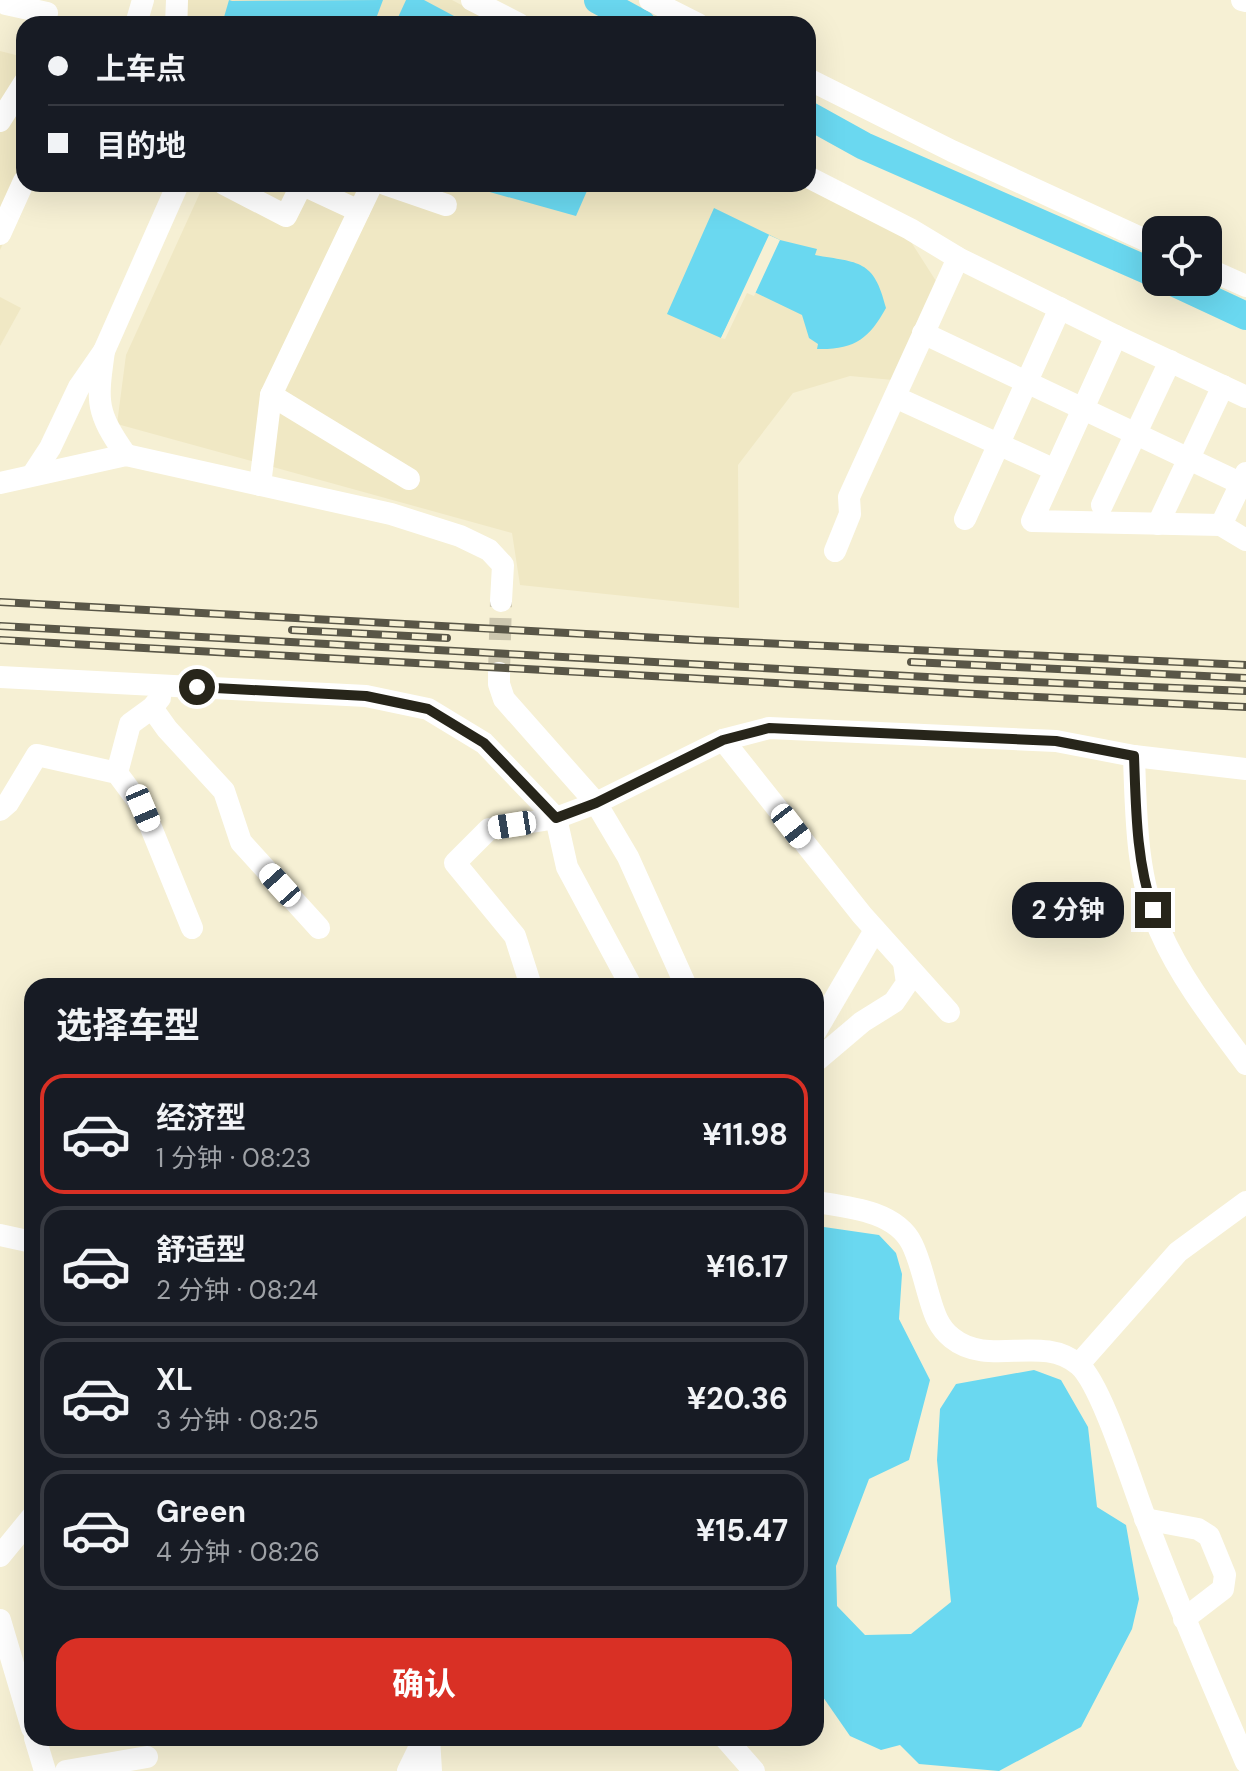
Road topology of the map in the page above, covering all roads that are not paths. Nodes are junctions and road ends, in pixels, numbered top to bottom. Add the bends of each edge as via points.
1 (472, 0) edge
2 (650, 0) edge
3 (3, 4) edge
4 (47, 12) edge
5 (503, 16) edge
6 (682, 16) edge
7 (816, 83) edge
8 (16, 96) edge
9 (0, 121) edge
10 (816, 181) edge
11 (19, 192) edge
12 (174, 192) edge
13 (240, 192) edge
14 (297, 192) edge
15 (318, 192) edge
16 (368, 192) edge
17 (408, 192) edge
18 (446, 205) dead end
19 (359, 211) junction
20 (0, 234) edge
21 (1142, 239) edge
22 (958, 258) junction
23 (1222, 275) edge
24 (1246, 286) edge
25 (1060, 308) junction
26 (923, 333) junction
27 (1116, 336) junction
28 (104, 351) junction
29 (1170, 361) junction
30 (1027, 382) junction
31 (1223, 386) junction
32 (271, 395) junction
33 (895, 397) junction
34 (1246, 397) edge
35 (1083, 409) junction
36 (1136, 433) junction
37 (998, 444) junction
38 (126, 455) junction
39 (1189, 459) junction
40 (1055, 470) junction
41 (33, 474) junction
42 (409, 479) dead end
43 (1244, 481) edge
44 (0, 483) edge
45 (260, 485) junction
46 (1102, 505) dead end
47 (965, 519) dead end
48 (1158, 524) junction
49 (1221, 525) junction
50 (1246, 540) edge
51 (835, 551) dead end
52 (501, 601) tunnel mouth
53 (499, 673) tunnel mouth
54 (0, 677) edge
55 (168, 686) junction
56 (152, 708) junction
57 (723, 740) junction
58 (1134, 756) junction
59 (1246, 769) edge
60 (117, 773) junction
61 (596, 803) junction
62 (0, 810) edge
63 (556, 818) junction
64 (192, 928) dead end
65 (319, 928) dead end
66 (875, 930) junction
67 (904, 963) junction
68 (528, 978) edge
69 (627, 978) edge
70 (682, 978) edge
71 (949, 1012) dead end
72 (824, 1017) edge
73 (824, 1054) edge
74 (1246, 1064) edge
75 (1246, 1202) edge
76 (824, 1203) edge
77 (0, 1235) edge
78 (24, 1240) edge
79 (1079, 1364) junction
80 (1145, 1519) junction
81 (24, 1527) edge
82 (0, 1556) edge
83 (1184, 1619) junction
84 (0, 1620) edge
85 (24, 1701) edge
86 (37, 1746) edge
87 (422, 1746) edge
88 (427, 1746) edge
89 (732, 1746) edge
90 (147, 1757) dead end
91 (1246, 1762) edge
92 (45, 1771) edge
93 (66, 1771) edge
94 (408, 1771) edge
95 (431, 1771) edge
96 (754, 1771) edge

1 - 5 street
2 - 6 street
3 - 4 street
7 - 21 street
8 - 9 street
10 - 22 street
11 - 20 street
12 - 28 street
13 - 14 street via 286,216
15 - 19 street
16 - 19 street
17 - 18 street
19 - 32 street
22 - 25 street
22 - 26 street
23 - 24 street
25 - 27 street
25 - 30 street
26 - 30 street
26 - 33 street
27 - 29 street
27 - 35 street
28 - 38 street via 98,397 107,428
28 - 41 street
29 - 31 street
29 - 36 street
30 - 35 street
30 - 37 street
31 - 34 street
31 - 39 street
32 - 42 street
32 - 45 street
33 - 37 street
33 - 51 street via 849,497 850,514
35 - 36 street
35 - 40 street
36 - 39 street
36 - 46 street
37 - 40 street
37 - 47 street
38 - 41 street
38 - 45 street
39 - 43 street
39 - 48 street
40 - 48 street via 1032,521
41 - 44 street
43 - 49 street
45 - 52 street via 391,514 460,536 489,550 503,565
48 - 49 street
49 - 50 street
53 - 61 street via 504,699
54 - 55 street
55 - 56 street
55 - 63 street via 366,696 428,709 484,743
56 - 60 street via 130,724
56 - 65 street via 224,791 241,842
57 - 58 street via 769,728 905,733 1056,741
57 - 61 street
57 - 66 street
58 - 59 street
58 - 74 street via 1136,822 1146,890 1159,930 1180,971
60 - 62 street via 37,755
60 - 64 street via 143,808
61 - 63 street
61 - 70 street via 628,857
63 - 68 street via 489,829 455,863 515,936
63 - 69 street via 567,867
66 - 67 street
66 - 72 street
67 - 71 street
67 - 73 street via 907,983 894,1002
75 - 79 street via 1178,1252
76 - 79 street via 869,1211 912,1242 937,1322 952,1339 973,1350 1055,1353
77 - 78 street
79 - 80 street via 1092,1383
80 - 83 street
80 - 83 street via 1209,1536 1225,1575 1223,1589
81 - 82 street
83 - 91 street
84 - 85 street
86 - 92 street
87 - 94 street
88 - 95 street
89 - 96 street
90 - 93 street

